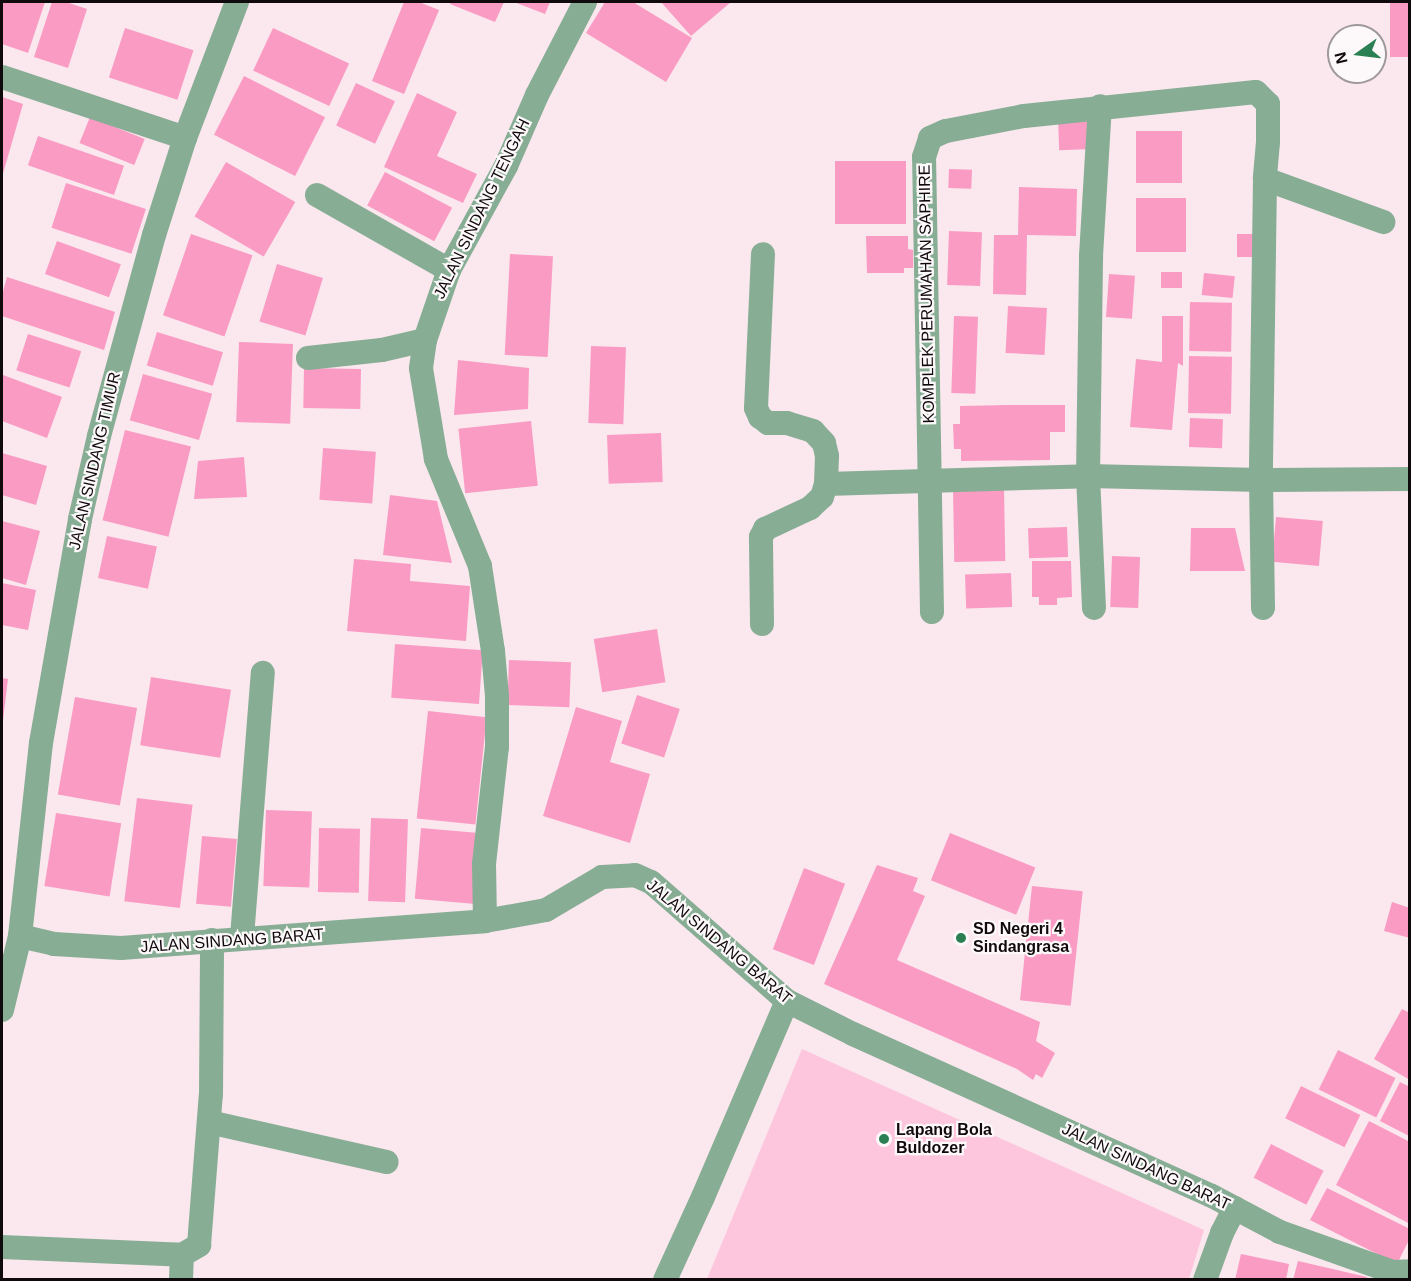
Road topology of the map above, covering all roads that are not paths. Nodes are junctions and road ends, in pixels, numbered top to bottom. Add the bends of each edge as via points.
1 (237, 2) edge
2 (585, 2) edge
3 (2, 77) edge
4 (1100, 106) junction
5 (185, 138) junction
6 (1265, 179) junction
7 (317, 195) dead end
8 (1383, 222) dead end
9 (763, 254) dead end
10 (449, 270) junction
11 (425, 340) junction
12 (308, 358) dead end
13 (1088, 476) junction
14 (1410, 478) edge
15 (930, 480) junction
16 (1261, 480) junction
17 (826, 484) junction
18 (1094, 608) dead end
19 (1263, 608) dead end
20 (932, 612) dead end
21 (762, 624) dead end
22 (263, 673) dead end
23 (485, 921) junction
24 (20, 936) junction
25 (242, 937) junction
26 (212, 940) junction
27 (787, 1001) junction
28 (2, 1010) edge
29 (209, 1122) junction
30 (387, 1162) dead end
31 (1235, 1208) junction
32 (2, 1247) edge
33 (182, 1255) junction
34 (1410, 1271) edge
35 (181, 1280) edge
36 (665, 1280) edge
37 (1205, 1280) edge

1 - 5 street, JALAN SINDANG TIMUR
2 - 10 street, JALAN SINDANG TENGAH via 537,94 506,166
3 - 5 street
4 - 6 street, KOMPLEK PERUMAHAN SAPHIRE via 1256,92 1268,104
4 - 13 street via 1091,256
4 - 15 street, KOMPLEK PERUMAHAN SAPHIRE via 1024,116 946,131 930,138 924,157
5 - 24 street, JALAN SINDANG TIMUR via 123,339 80,519 41,743
6 - 8 street
6 - 16 street, KOMPLEK PERUMAHAN SAPHIRE
7 - 10 street
9 - 17 street via 756,408 768,423 813,431 824,443
10 - 11 street, JALAN SINDANG TENGAH
11 - 12 street via 382,350
11 - 23 street, JALAN SINDANG TENGAH via 421,368 436,459 480,566 497,696 497,747 484,864
13 - 15 street
13 - 16 street
13 - 18 street
14 - 16 street
15 - 17 street
15 - 20 street, KOMPLEK PERUMAHAN SAPHIRE
16 - 19 street, KOMPLEK PERUMAHAN SAPHIRE
17 - 21 street via 822,497 810,508 765,529 761,537
22 - 25 street
23 - 25 street, JALAN SINDANG BARAT via 307,936
23 - 27 street, JALAN SINDANG BARAT via 546,910 602,877 635,875 651,882
24 - 26 street, JALAN SINDANG BARAT via 54,944 121,948
24 - 28 street, JALAN SINDANG TIMUR
25 - 26 street, JALAN SINDANG BARAT
26 - 29 street
27 - 31 street, JALAN SINDANG BARAT
27 - 36 street
29 - 30 street
29 - 33 street via 201,1239 194,1250
31 - 34 street, JALAN SINDANG BARAT via 1280,1232 1393,1272
31 - 37 street
32 - 33 street
33 - 35 street

